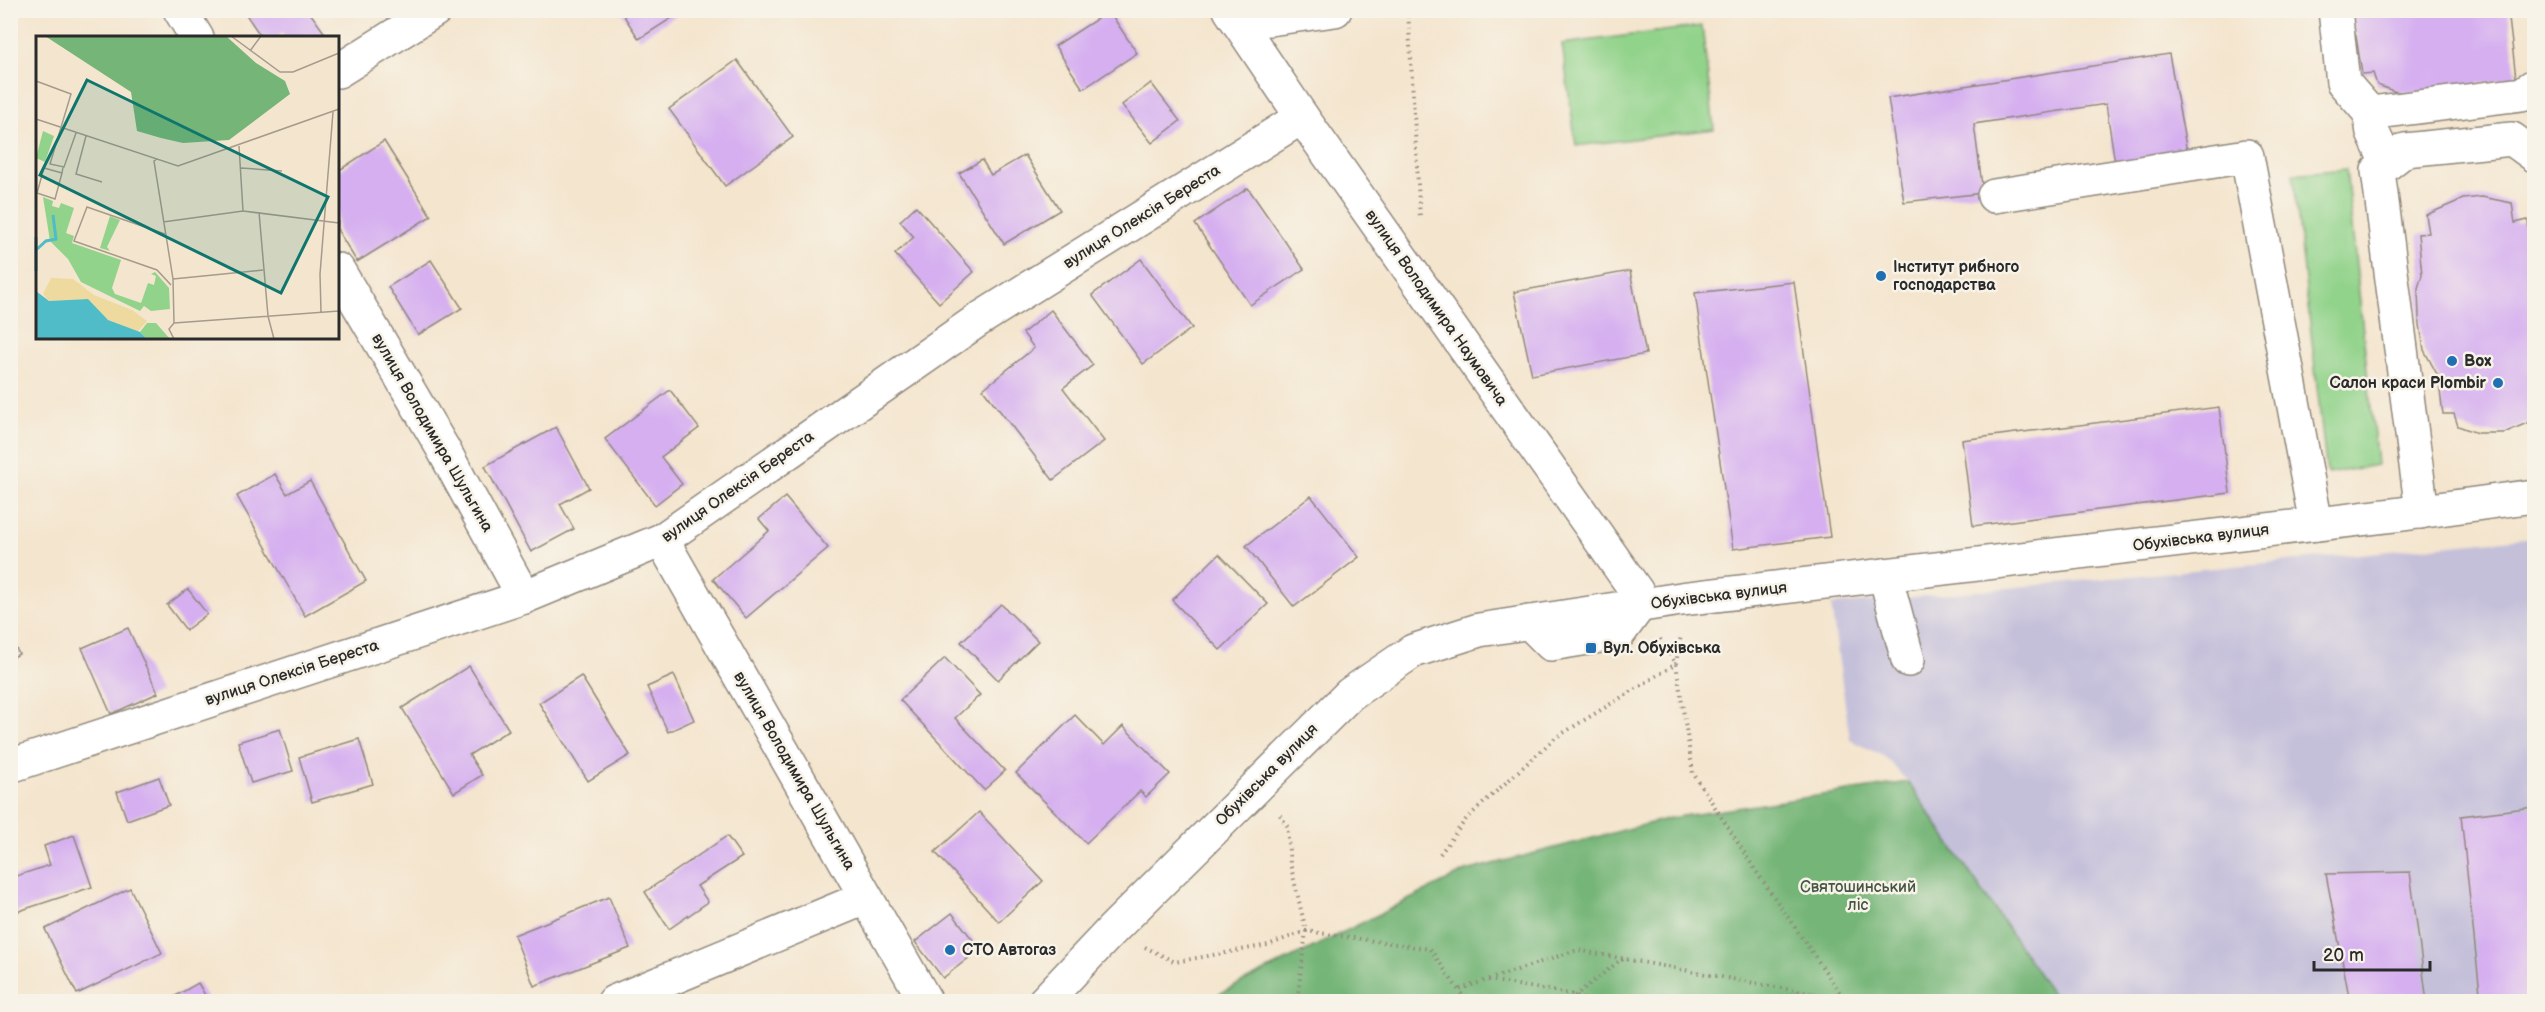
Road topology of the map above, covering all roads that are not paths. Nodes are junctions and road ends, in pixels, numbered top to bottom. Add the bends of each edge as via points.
1 (180, 10) edge
2 (435, 10) edge
3 (1335, 10) edge
4 (2335, 10) edge
5 (1234, 17) edge
6 (196, 36) edge
7 (339, 70) edge
8 (2535, 86) edge
9 (2370, 113) junction
10 (1302, 117) junction
11 (2535, 155) edge
12 (2387, 163) junction
13 (1994, 196) dead end
14 (339, 272) edge
15 (2535, 496) edge
16 (2420, 512) junction
17 (2316, 524) junction
18 (662, 540) junction
19 (1885, 575) junction
20 (524, 597) junction
21 (1639, 606) junction
22 (1908, 660) dead end
23 (10, 766) edge
24 (865, 898) junction
25 (614, 1002) edge
26 (926, 1002) edge
27 (1044, 1002) edge

1 - 6 street
2 - 7 street
3 - 5 street
4 - 9 street via 2343,82
5 - 10 street, вулиця Володимира Наумовича
8 - 9 street via 2522,94
9 - 12 street via 2373,133
10 - 18 street, вулиця Олексія Береста via 978,320
10 - 21 street, вулиця Володимира Наумовича via 1637,592
11 - 12 street via 2512,139 2405,150
12 - 16 street via 2378,171
13 - 17 street via 2247,156
14 - 20 street, вулиця Володимира Шульгина
15 - 16 street, Обухівська вулиця
16 - 17 street, Обухівська вулиця
17 - 19 street, Обухівська вулиця
18 - 20 street, вулиця Олексія Береста
18 - 24 street, вулиця Володимира Шульгина
19 - 21 street, Обухівська вулиця
19 - 22 street
20 - 23 street, вулиця Олексія Береста
21 - 27 street, Обухівська вулиця via 1479,630 1413,651 1350,694
24 - 25 street
24 - 26 street, вулиця Володимира Шульгина

